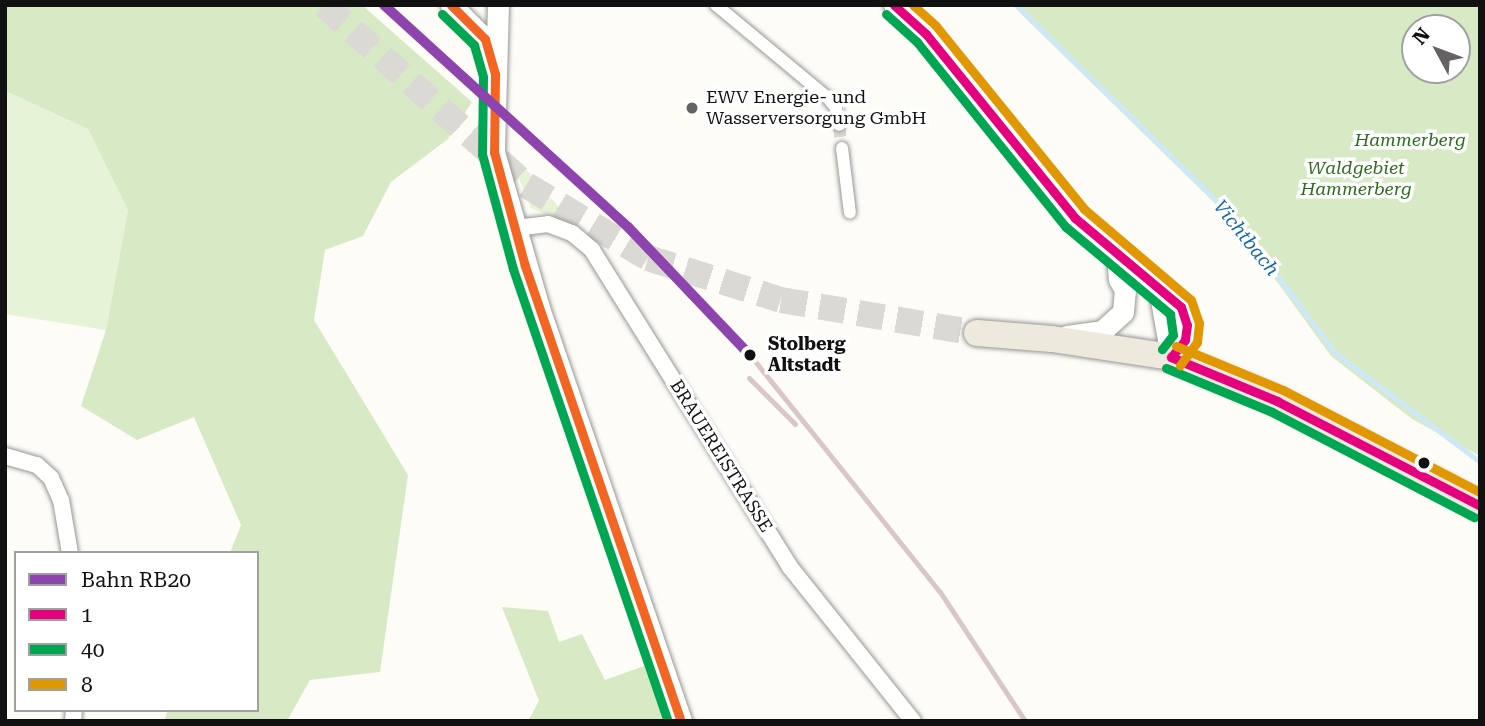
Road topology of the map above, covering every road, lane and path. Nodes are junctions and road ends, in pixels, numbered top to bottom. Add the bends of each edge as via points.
1 (451, 5) edge
2 (498, 5) edge
3 (716, 5) edge
4 (894, 5) edge
5 (495, 75) junction
6 (839, 125) tunnel mouth
7 (842, 148) tunnel mouth
8 (850, 213) dead end
9 (516, 229) junction
10 (1117, 256) junction
11 (977, 333) tunnel mouth
12 (1052, 338) junction
13 (1171, 357) junction
14 (5, 456) edge
15 (1480, 506) edge
16 (70, 551) edge
17 (681, 721) edge
18 (913, 721) edge

1 - 5 street via 485,39
2 - 5 street
3 - 6 street via 828,98 836,108
4 - 10 street via 926,34 1041,180
5 - 9 street via 494,152
7 - 8 street
9 - 17 street
9 - 18 street, BRAUEREISTRASSE via 548,224 572,233 592,250 790,567
10 - 12 street via 1127,303 1114,325
10 - 13 street via 1160,293
11 - 12 main road
12 - 13 main road
13 - 15 main road via 1277,401
14 - 16 street via 37,464 51,478 61,500

